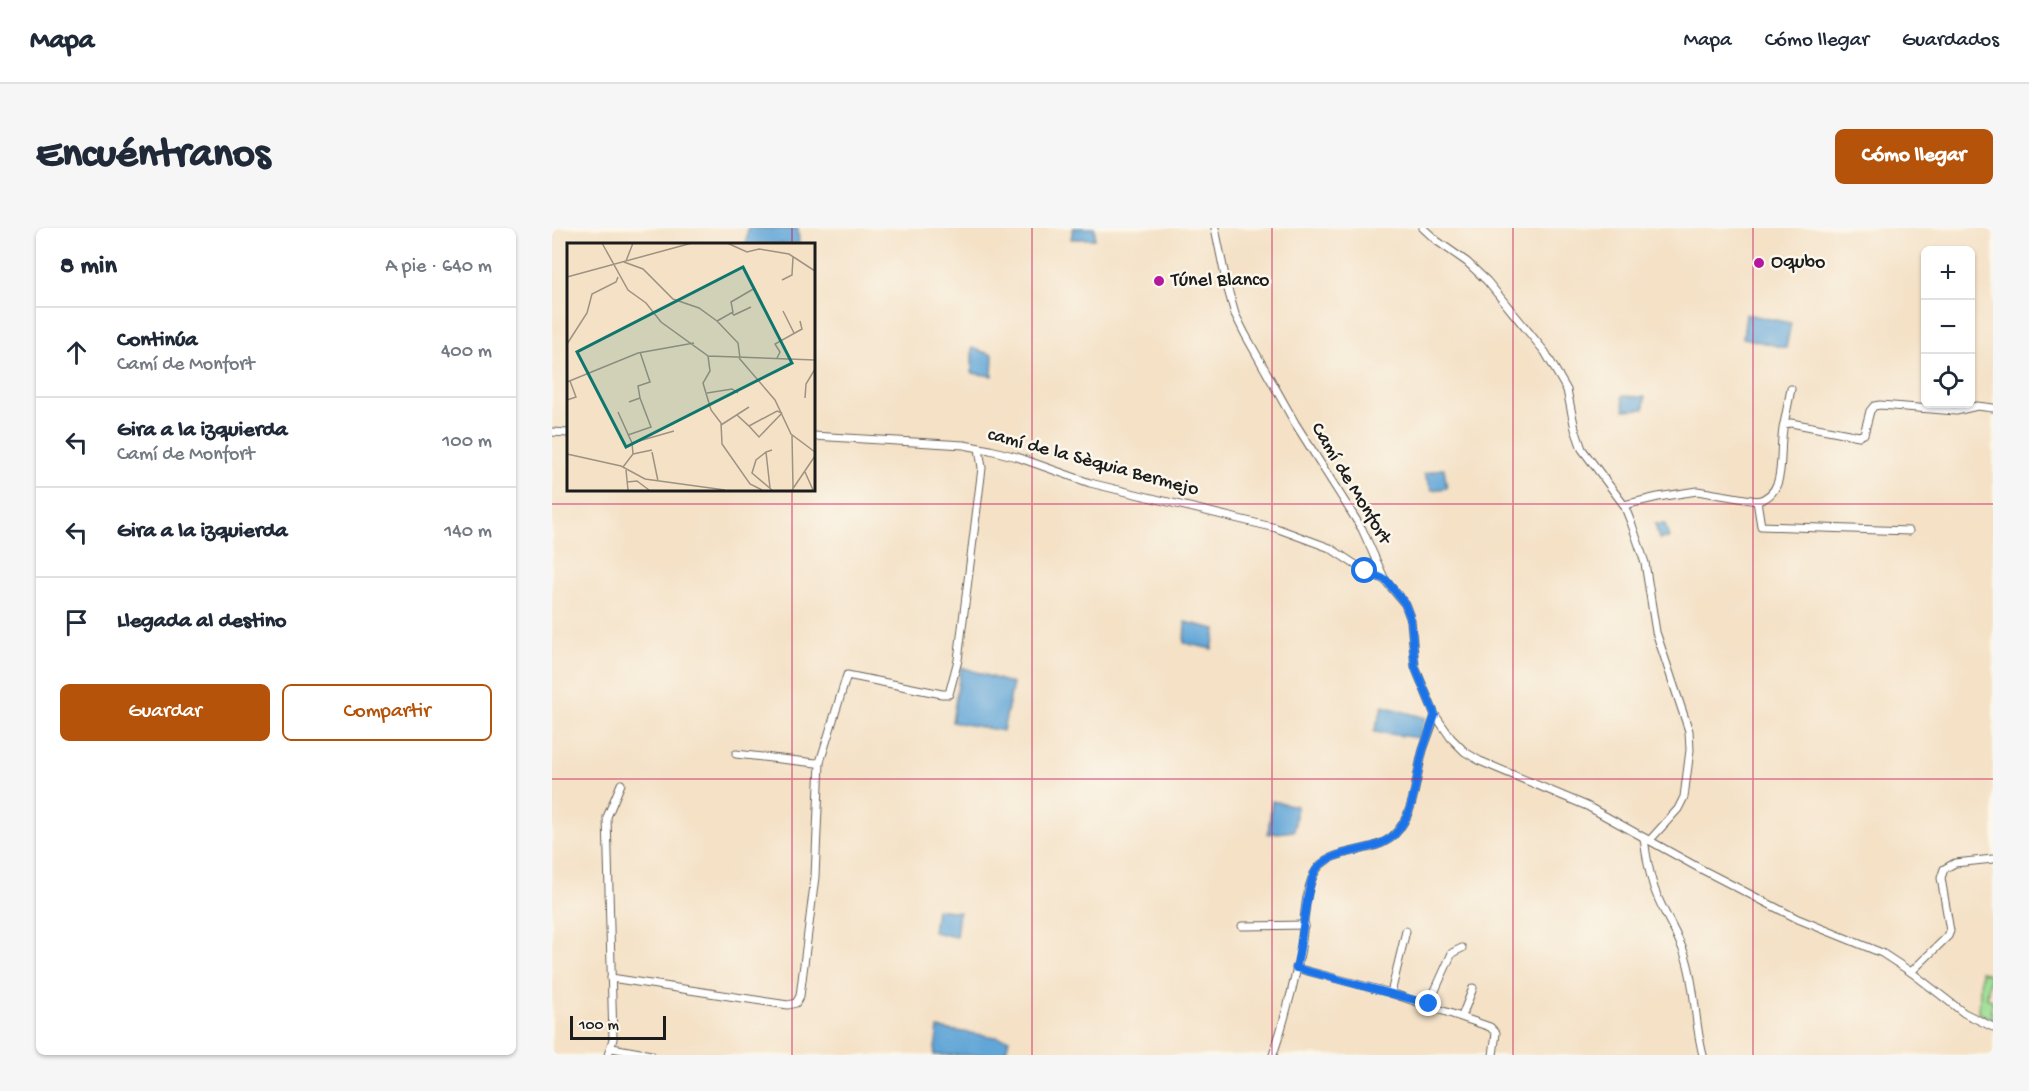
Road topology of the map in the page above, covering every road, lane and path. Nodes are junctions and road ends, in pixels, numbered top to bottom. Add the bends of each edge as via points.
1 (1215, 228) edge
2 (1423, 228) edge
3 (1791, 390) dead end
4 (1993, 408) edge
5 (1784, 424) junction
6 (552, 432) edge
7 (567, 434) edge
8 (814, 436) edge
9 (980, 448) junction
10 (1757, 501) junction
11 (1624, 505) junction
12 (1910, 531) dead end
13 (1386, 580) junction
14 (1435, 715) junction
15 (736, 754) dead end
16 (820, 762) junction
17 (621, 784) dead end
18 (1647, 839) junction
19 (1993, 859) edge
20 (1305, 925) junction
21 (1242, 926) dead end
22 (1406, 931) dead end
23 (1462, 948) dead end
24 (1296, 968) junction
25 (1911, 972) junction
26 (611, 978) junction
27 (1473, 988) dead end
28 (1391, 993) junction
29 (1429, 1004) junction
30 (1462, 1016) junction
31 (1993, 1027) edge
32 (610, 1051) edge
33 (651, 1055) edge
34 (1273, 1055) edge
35 (1493, 1055) edge
36 (1702, 1055) edge

1 - 13 street, Camí de Monfort via 1235,314 1295,423 1362,529
2 - 11 street via 1487,281 1545,352 1567,390 1582,448
3 - 5 street
4 - 5 street via 1977,406 1956,411 1874,406 1864,434 1859,436
5 - 10 street via 1776,490
6 - 7 street
8 - 9 street, camí de la Sèquia Bermejo
9 - 13 street, camí de la Sèquia Bermejo via 1090,483 1276,528 1330,548
9 - 16 street via 982,468 975,525 949,694 846,675
10 - 11 street via 1697,491
10 - 12 street via 1761,526
11 - 18 street via 1645,563 1656,632 1689,731 1683,797 1678,808
13 - 14 street, Camí de Monfort via 1405,604 1411,620 1415,667
14 - 18 street, Camí de Monfort via 1451,738 1480,761 1566,796
14 - 20 street via 1411,806 1401,825 1393,837 1324,861 1310,886
15 - 16 street
16 - 26 street via 815,877 796,1003 788,1005
17 - 26 street via 607,817
18 - 25 street, Camí de Monfort via 1798,919 1882,954
18 - 36 street via 1647,861 1654,889 1686,956
19 - 25 street via 1956,863 1944,869 1941,878 1950,931
20 - 21 street
20 - 24 street
22 - 28 street
23 - 29 street via 1452,953
24 - 28 street
24 - 34 street
25 - 31 street, Camí de Monfort via 1964,1013
26 - 32 street
27 - 30 street
28 - 29 street
29 - 30 street
30 - 35 street via 1496,1033
32 - 33 street

